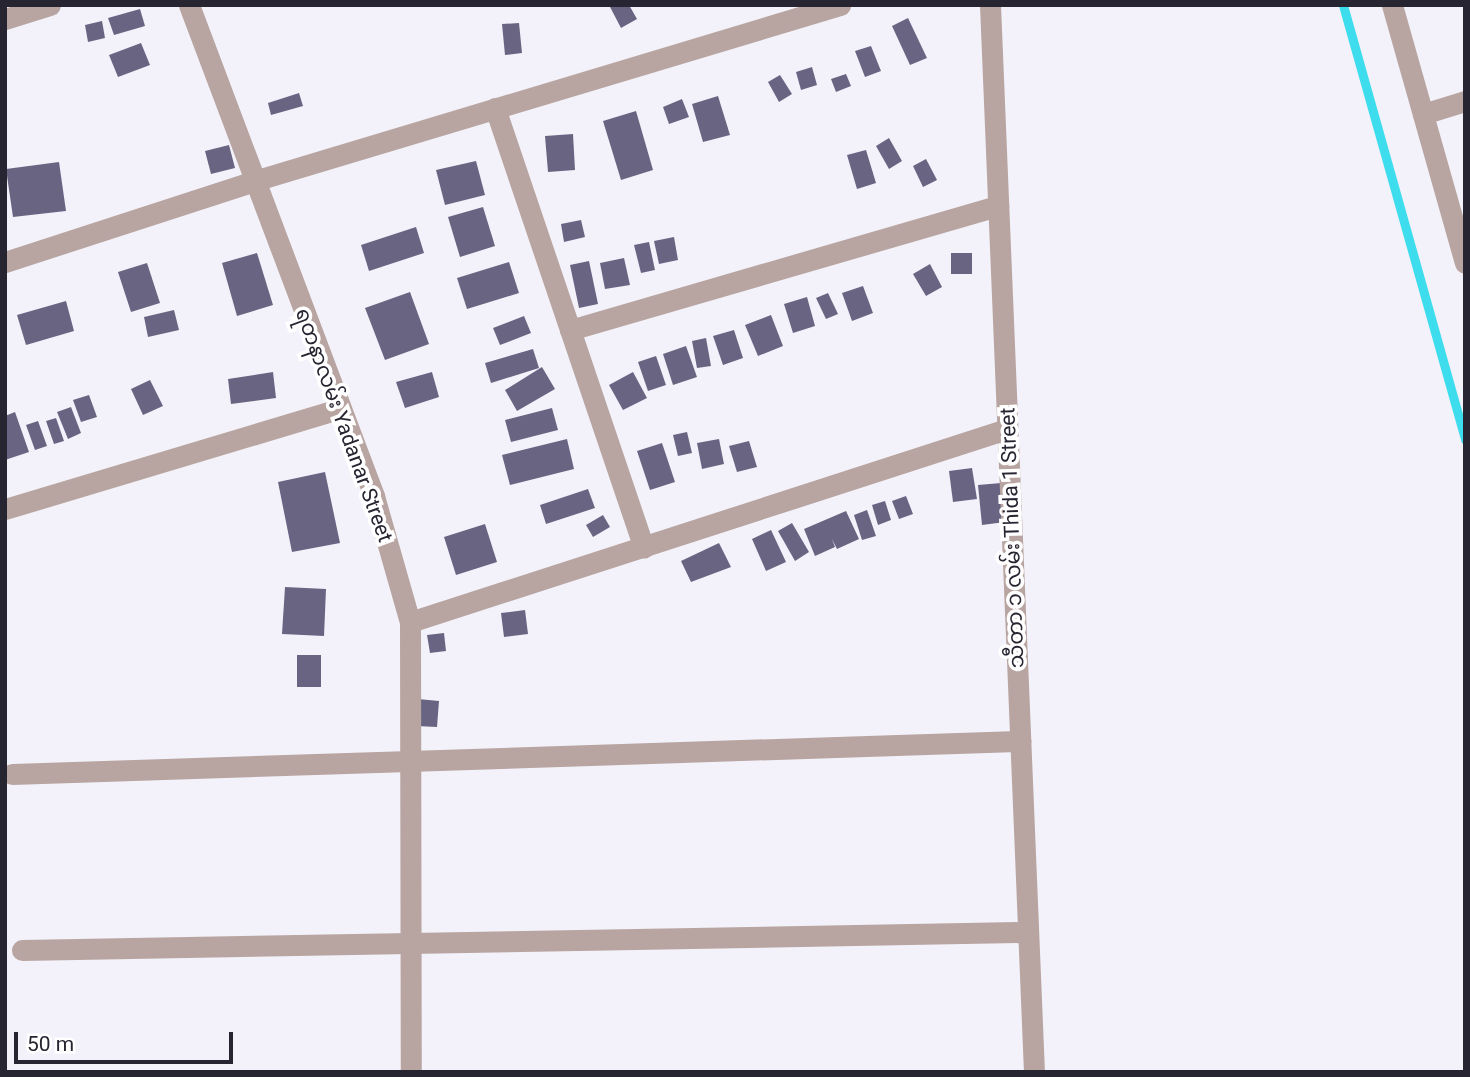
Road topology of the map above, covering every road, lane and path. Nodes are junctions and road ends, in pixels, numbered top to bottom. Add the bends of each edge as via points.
1 (50, 5) edge
2 (189, 5) edge
3 (840, 5) edge
4 (990, 5) edge
5 (1392, 5) edge
6 (5, 19) edge
7 (1465, 101) edge
8 (495, 108) junction
9 (1423, 114) junction
10 (254, 181) junction
11 (998, 206) junction
12 (5, 262) edge
13 (1465, 263) edge
14 (570, 330) junction
15 (339, 409) junction
16 (1007, 429) junction
17 (5, 509) edge
18 (644, 547) junction
19 (410, 622) junction
20 (1020, 741) junction
21 (410, 761) junction
22 (12, 774) dead end
23 (1028, 932) junction
24 (411, 943) junction
25 (22, 950) dead end
26 (411, 1072) edge
27 (1034, 1072) edge

1 - 6 street
2 - 10 street, ရတနာလမ်း Yadanar Street
3 - 8 street
4 - 11 street, သီတာ ၁ လမ်း Thida 1 Street
5 - 9 street
7 - 9 street
8 - 10 street
8 - 14 street
9 - 13 street
10 - 12 street
10 - 15 street, ရတနာလမ်း Yadanar Street
11 - 14 street
11 - 16 street, သီတာ ၁ လမ်း Thida 1 Street
14 - 18 street
15 - 17 street
15 - 19 street, ရတနာလမ်း Yadanar Street via 374,496
16 - 18 street
16 - 20 street, သီတာ ၁ လမ်း Thida 1 Street
18 - 19 street
19 - 21 street, ရတနာလမ်း Yadanar Street
20 - 21 street
20 - 23 street, သီတာ ၁ လမ်း Thida 1 Street
21 - 22 street
21 - 24 street, ရတနာလမ်း Yadanar Street
23 - 24 street
23 - 27 street, သီတာ ၁ လမ်း Thida 1 Street
24 - 25 street
24 - 26 street, ရတနာလမ်း Yadanar Street

